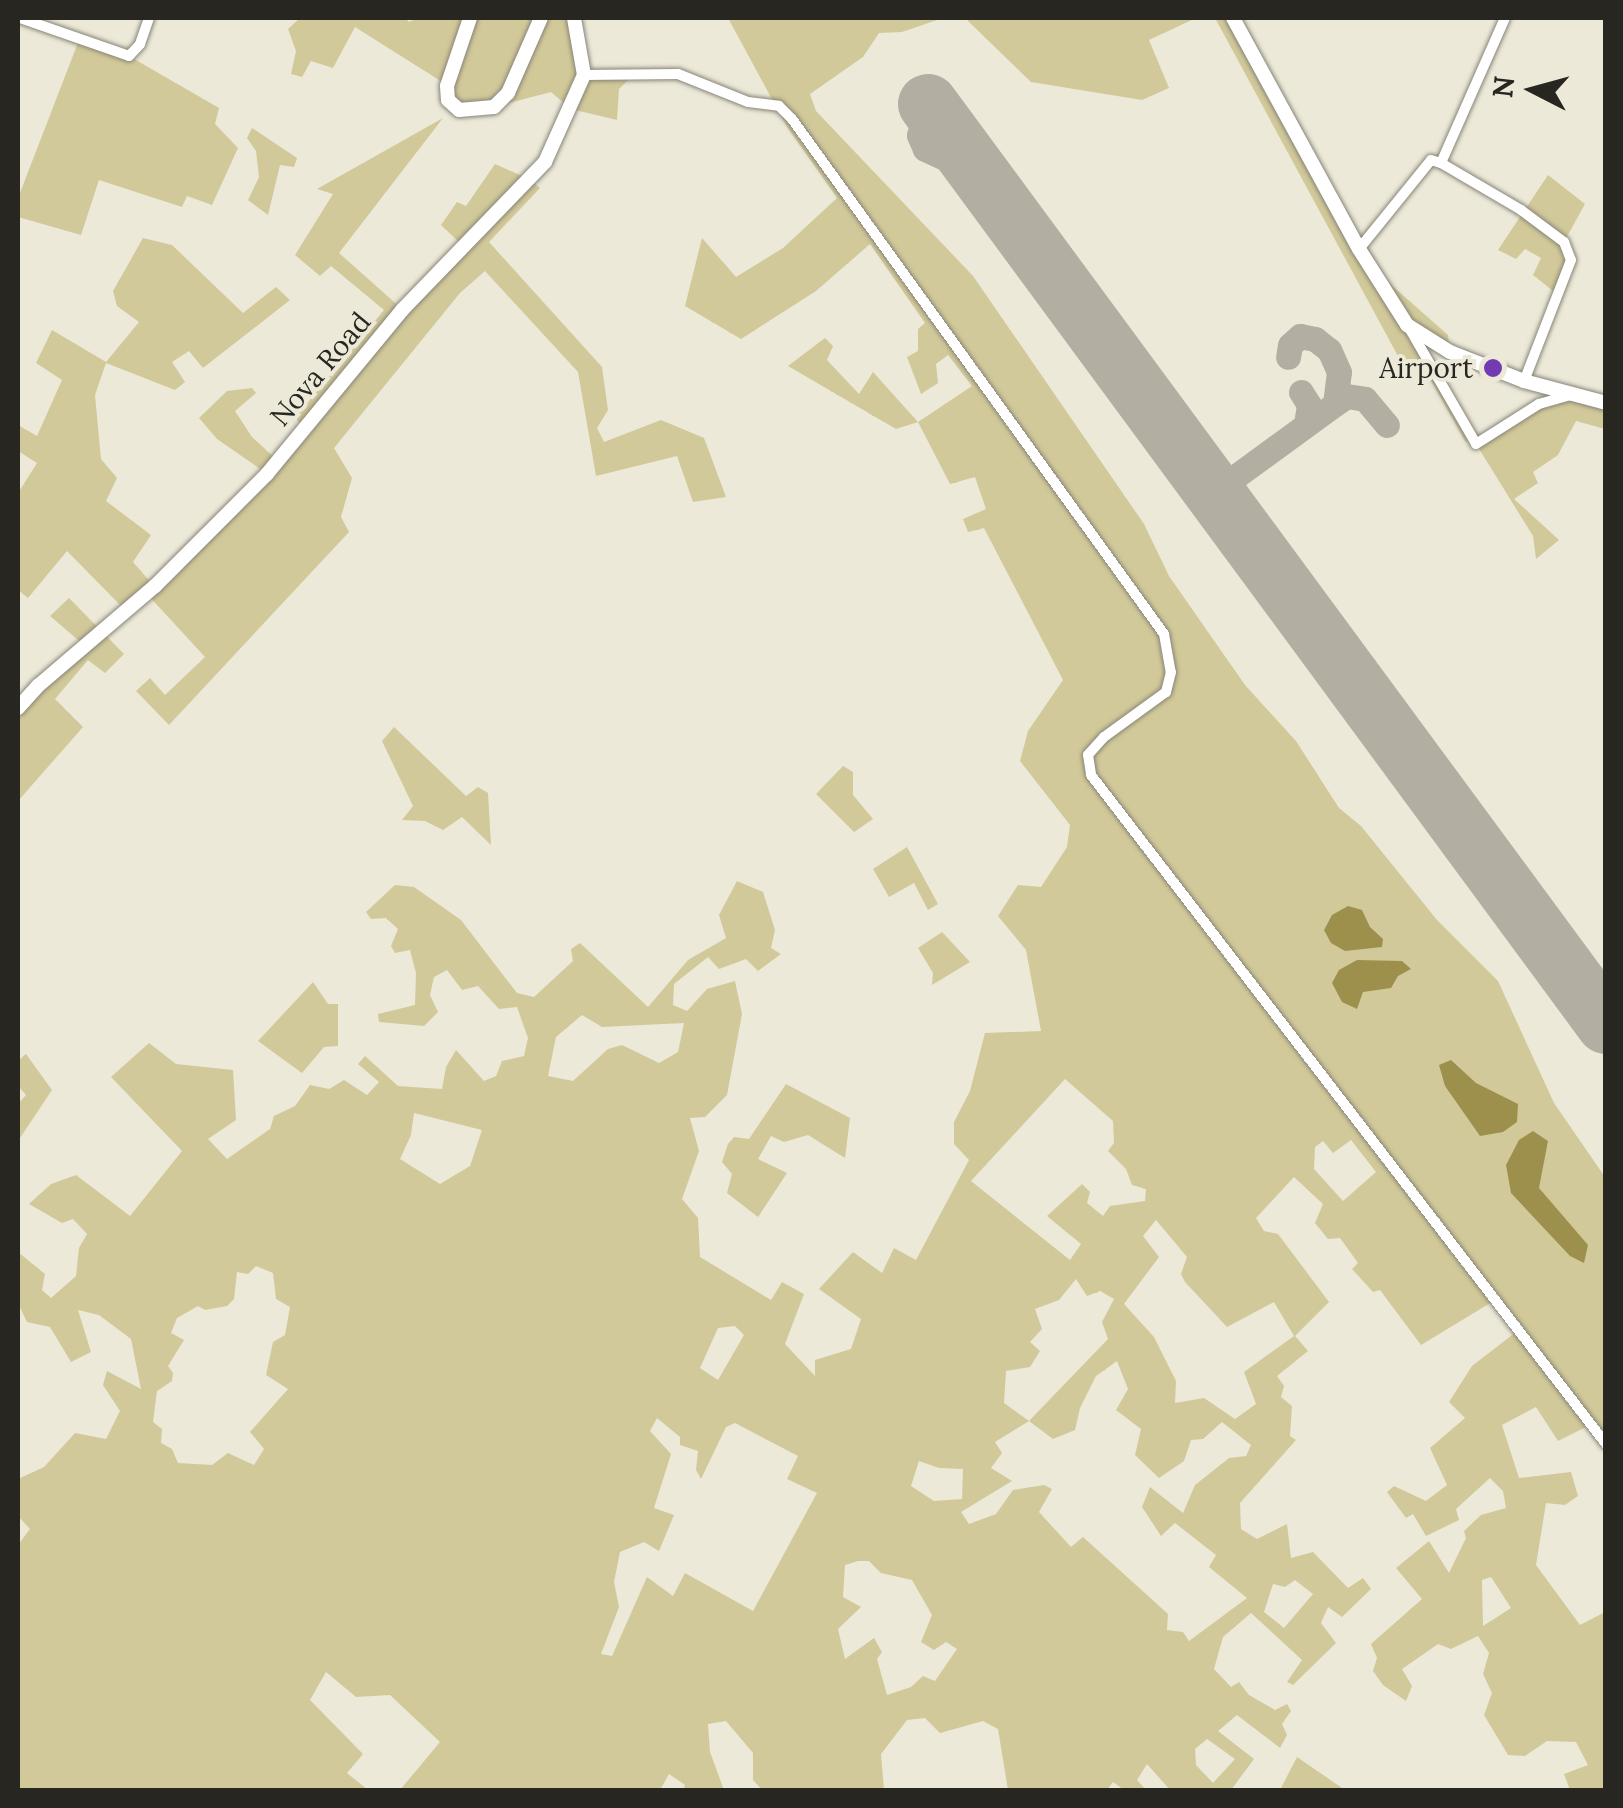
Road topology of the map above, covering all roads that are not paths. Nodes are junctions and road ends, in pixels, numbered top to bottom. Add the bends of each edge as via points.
1 (20, 18) edge
2 (149, 18) edge
3 (470, 18) edge
4 (540, 18) edge
5 (574, 18) edge
6 (1233, 18) edge
7 (1505, 18) edge
8 (584, 75) junction
9 (1441, 163) junction
10 (1359, 249) junction
11 (1407, 325) junction
12 (1524, 382) junction
13 (1571, 395) junction
14 (1606, 403) edge
15 (18, 708) edge
16 (1606, 1444) edge

1 - 2 street via 129,56
3 - 4 street via 448,86 448,100 459,110 494,107 508,93
5 - 8 street
6 - 10 street
7 - 9 street
8 - 15 street, Nova Road via 550,153 520,193 402,310 206,537
8 - 16 street via 678,74 748,102 780,106 792,119 1164,634 1171,672 1166,692 1104,737 1088,756 1090,775
9 - 10 street via 1431,160
9 - 12 street via 1564,242 1572,260
10 - 11 street
11 - 12 street via 1450,352
11 - 13 street via 1476,444 1539,404
12 - 13 street
13 - 14 street

